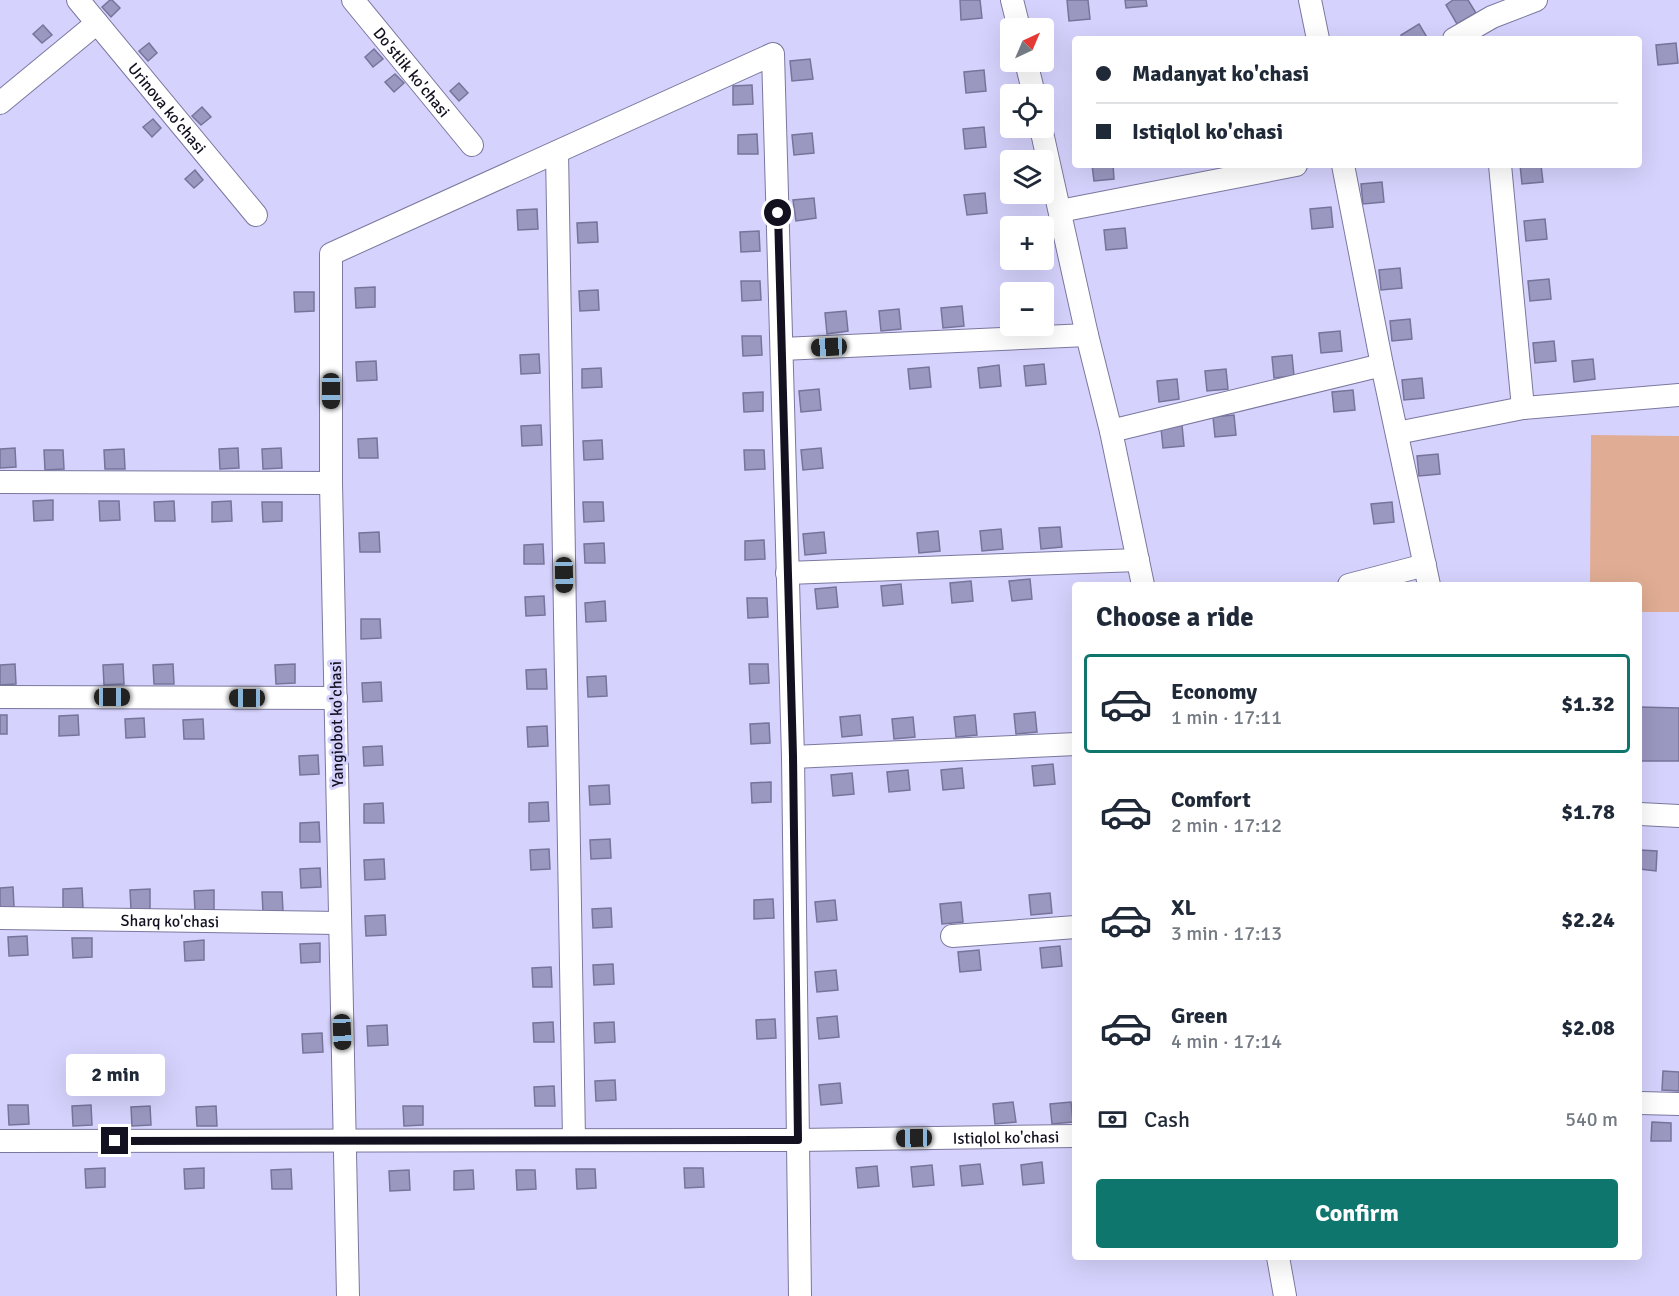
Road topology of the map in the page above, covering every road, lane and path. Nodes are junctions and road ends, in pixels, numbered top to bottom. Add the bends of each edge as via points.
1 (78, 0) edge
2 (353, 0) edge
3 (1012, 0) edge
4 (1310, 0) edge
5 (1536, 0) edge
6 (1016, 18) edge
7 (97, 23) junction
8 (1317, 36) edge
9 (1459, 36) edge
10 (0, 104) edge
11 (1043, 138) edge
12 (472, 145) dead end
13 (557, 152) junction
14 (1281, 168) edge
15 (1344, 168) edge
16 (1500, 168) edge
17 (1060, 211) junction
18 (256, 215) dead end
19 (1087, 335) junction
20 (782, 350) junction
21 (1382, 365) junction
22 (1679, 395) edge
23 (1523, 408) junction
24 (1111, 431) junction
25 (1397, 433) junction
26 (0, 482) edge
27 (331, 483) junction
28 (1138, 560) junction
29 (787, 573) junction
30 (1427, 575) edge
31 (1142, 582) edge
32 (1372, 582) edge
33 (0, 697) edge
34 (336, 698) junction
35 (1072, 744) edge
36 (793, 756) junction
37 (1642, 814) edge
38 (1679, 816) edge
39 (0, 918) edge
40 (339, 923) junction
41 (1072, 927) edge
42 (952, 936) dead end
43 (1642, 1103) edge
44 (1679, 1104) edge
45 (1072, 1136) edge
46 (574, 1139) junction
47 (345, 1140) junction
48 (798, 1140) junction
49 (0, 1141) edge
50 (1279, 1260) edge
51 (348, 1296) edge
52 (800, 1296) edge
53 (1285, 1296) edge

1 - 7 street, Urinova ko'chasi
2 - 12 street, Do'stlik ko'chasi
3 - 6 street
4 - 8 street
5 - 9 street via 1492,17
7 - 10 street
7 - 18 street, Urinova ko'chasi
11 - 17 street
13 - 20 street via 773,54
13 - 27 street, Yangiobot ko'chasi via 331,254
13 - 46 street
14 - 17 street
15 - 21 street
16 - 23 street
17 - 19 street
19 - 20 street
19 - 24 street
20 - 29 street
21 - 24 street
21 - 25 street
22 - 23 street
23 - 25 street
24 - 28 street
25 - 30 street
26 - 27 street
27 - 34 street, Yangiobot ko'chasi
28 - 29 street
28 - 31 street
29 - 36 street
30 - 32 street
33 - 34 street
34 - 40 street, Yangiobot ko'chasi
35 - 36 street
36 - 48 street
37 - 38 street
39 - 40 street, Sharq ko'chasi
40 - 47 street, Yangiobot ko'chasi
41 - 42 street
43 - 44 street
45 - 48 street, Istiqlol ko'chasi
46 - 47 street, Istiqlol ko'chasi
46 - 48 street, Istiqlol ko'chasi
47 - 49 street, Istiqlol ko'chasi
47 - 51 street, Yangiobot ko'chasi
48 - 52 street
50 - 53 street

